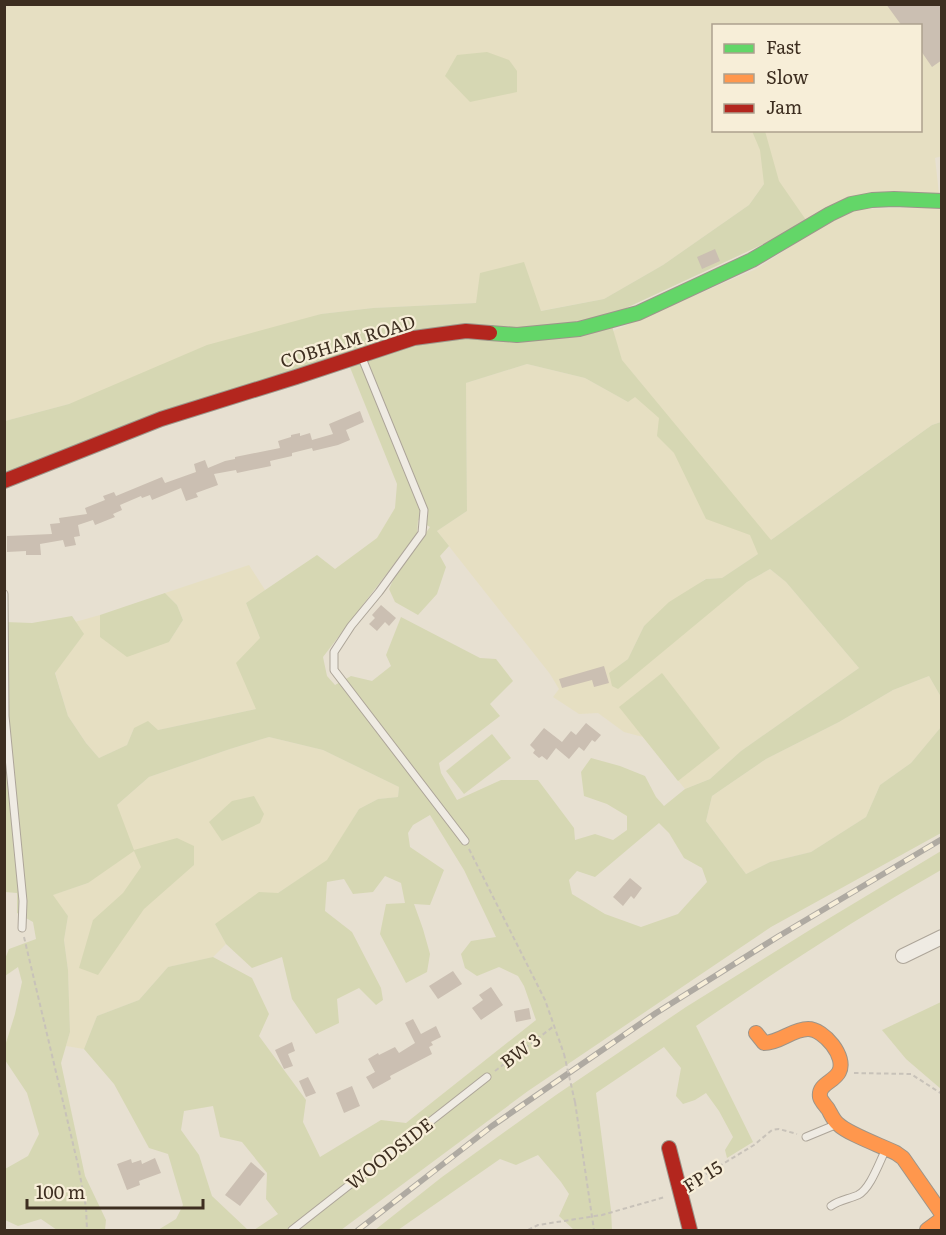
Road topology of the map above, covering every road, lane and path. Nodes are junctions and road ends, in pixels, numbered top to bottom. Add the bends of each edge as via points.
1 (942, 201) edge
2 (361, 356) junction
3 (4, 481) edge
4 (4, 594) edge
5 (465, 841) joint
6 (22, 928) joint
7 (942, 937) edge
8 (903, 956) dead end
9 (554, 1026) junction
10 (756, 1033) dead end
11 (838, 1075) junction
12 (487, 1077) joint
13 (942, 1094) edge
14 (837, 1124) junction
15 (806, 1137) joint
16 (669, 1148) dead end
17 (886, 1148) junction
18 (680, 1191) junction
19 (831, 1206) dead end
20 (942, 1214) edge
21 (592, 1217) junction
22 (942, 1219) edge
23 (87, 1230) edge
24 (292, 1230) edge
25 (528, 1230) edge
26 (594, 1230) edge
27 (690, 1230) edge
28 (927, 1230) edge

1 - 2 street, COBHAM ROAD via 894,199 851,204 752,260 638,313 579,329 517,335 466,332 414,338
2 - 3 street, COBHAM ROAD via 161,419
2 - 5 lane via 424,510 422,532 334,652 334,670
4 - 6 lane via 5,717 23,901
5 - 9 path
6 - 23 path via 78,1165
7 - 8 street
9 - 12 path, BW 3
9 - 21 path, bridge via 575,1102
10 - 11 street via 770,1044 801,1030 817,1031 836,1051 841,1062
11 - 13 path via 911,1074
11 - 14 street via 820,1093
12 - 24 lane, WOODSIDE
14 - 15 lane
14 - 17 street
15 - 18 path, FP 15 via 779,1129 772,1131
16 - 18 street
17 - 19 lane via 864,1191
17 - 20 street via 903,1158
18 - 21 path, FP 15
18 - 27 street
21 - 25 path, FP 15
21 - 26 path
22 - 28 street

